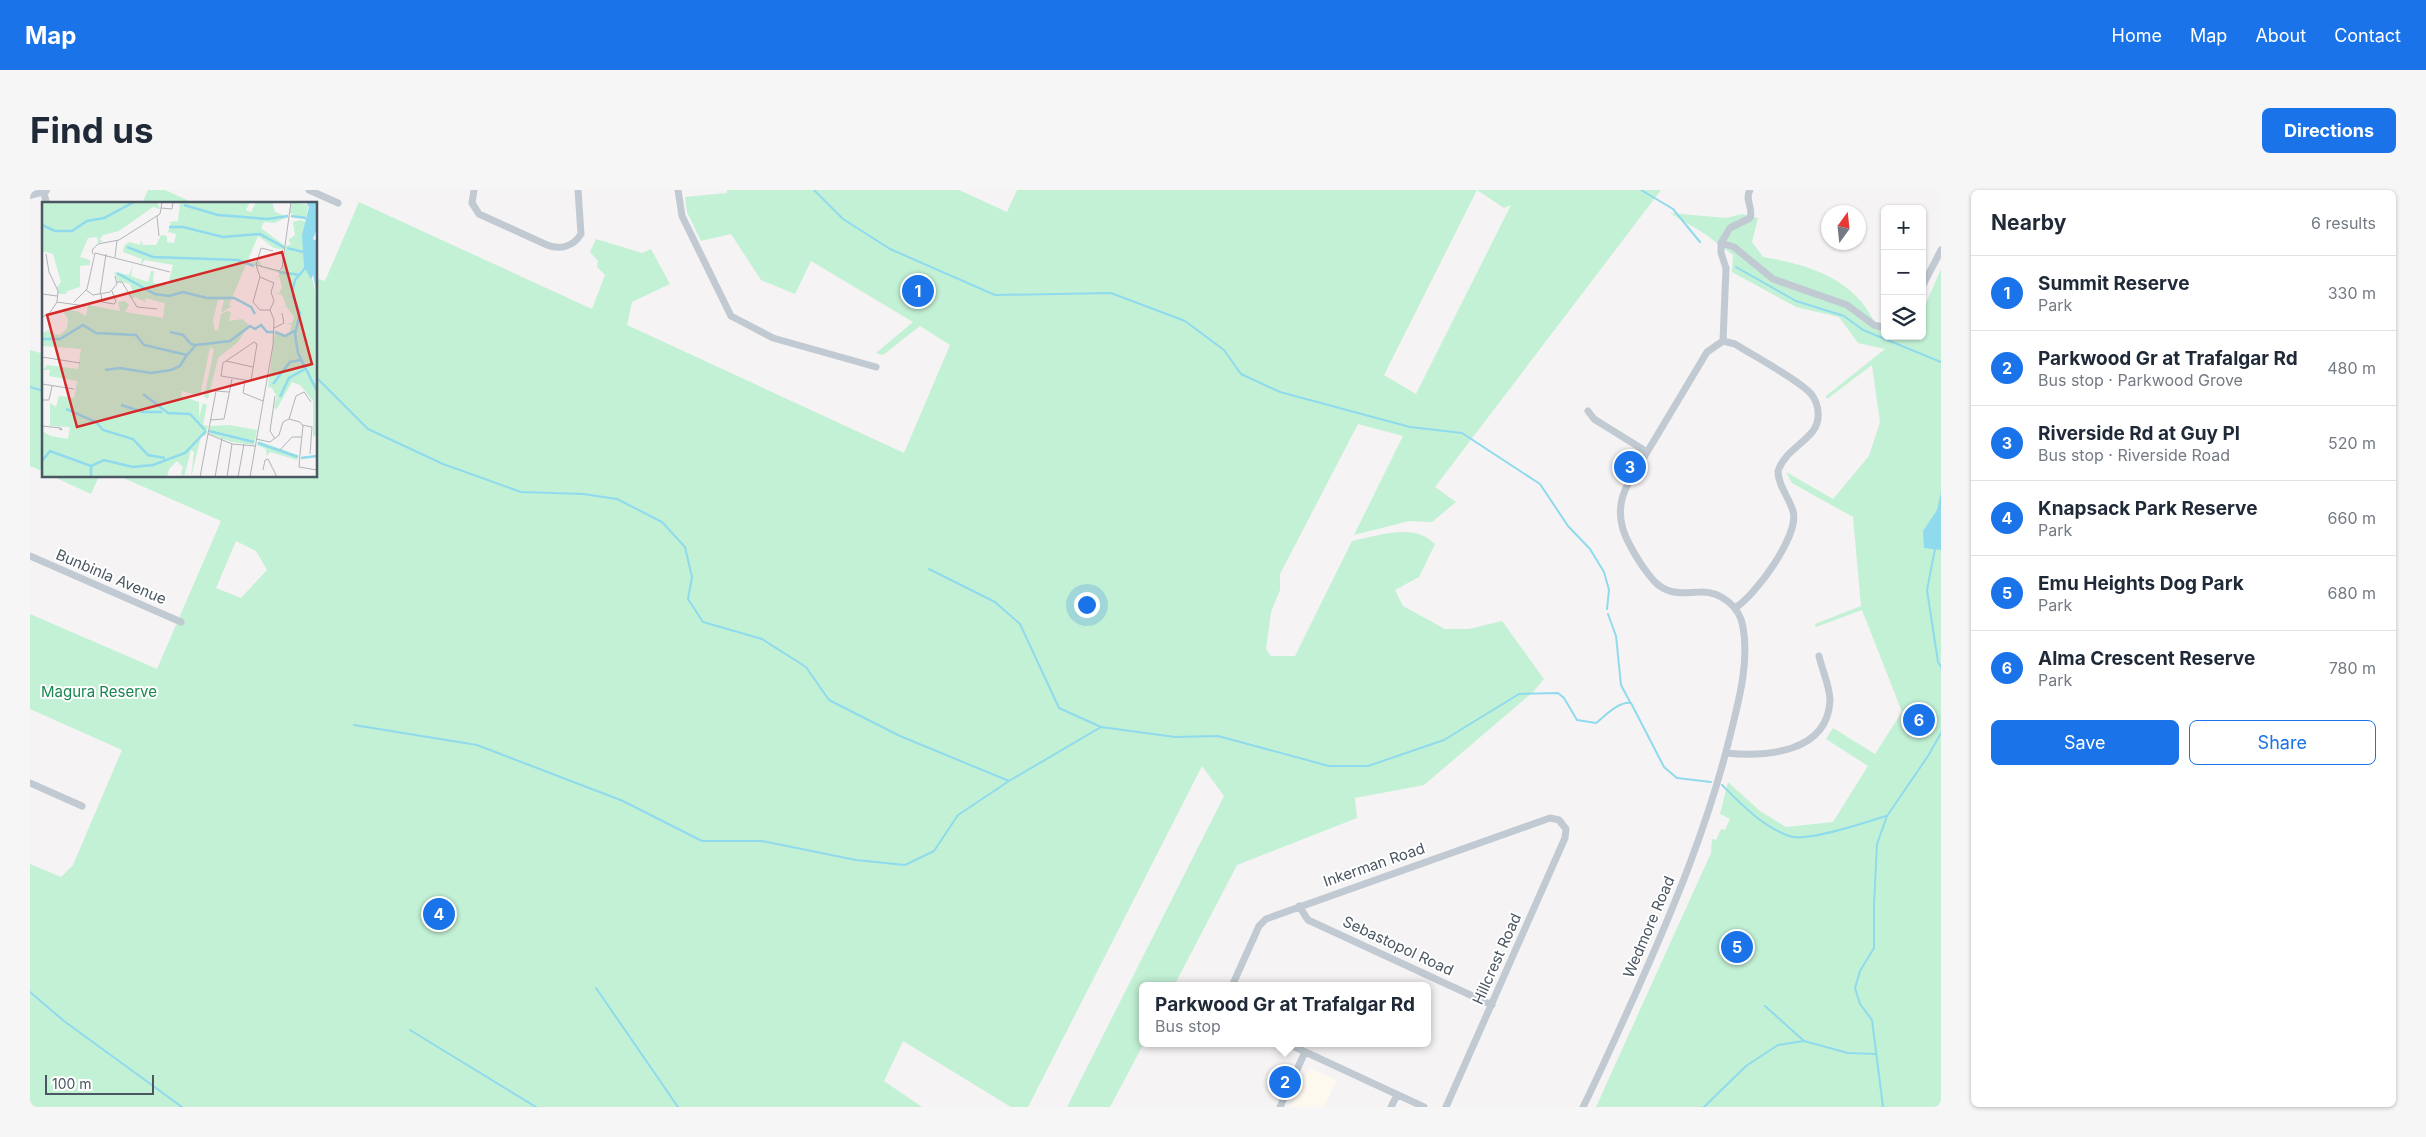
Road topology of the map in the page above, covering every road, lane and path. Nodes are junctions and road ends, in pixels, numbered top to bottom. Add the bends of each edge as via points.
1 (44, 190) edge
2 (310, 190) edge
3 (474, 190) edge
4 (578, 190) edge
5 (678, 190) edge
6 (1750, 190) edge
7 (30, 194) edge
8 (338, 203) dead end
9 (1721, 243) junction
10 (1941, 250) edge
11 (1926, 279) edge
12 (1881, 327) edge
13 (1723, 341) junction
14 (876, 367) dead end
15 (1588, 411) dead end
16 (1647, 452) junction
17 (30, 556) edge
18 (1735, 608) junction
19 (181, 622) dead end
20 (1819, 656) dead end
21 (1726, 754) junction
22 (30, 783) edge
23 (82, 806) dead end
24 (1562, 822) joint
25 (1299, 906) junction
26 (1234, 982) edge
27 (1492, 1005) junction
28 (1294, 1047) edge
29 (1305, 1052) junction
30 (1397, 1094) junction
31 (1280, 1107) edge
32 (1391, 1107) edge
33 (1424, 1107) edge
34 (1446, 1107) edge
35 (1583, 1107) edge

1 - 7 street
2 - 8 street
3 - 4 street via 472,205 478,214 558,247 573,243 581,234
5 - 14 street via 682,216 731,316 773,338
6 - 9 street via 1747,197 1752,212 1750,218 1730,228
9 - 12 street via 1734,247 1773,278 1847,305
9 - 13 street via 1726,268
10 - 11 street
13 - 16 street via 1706,352
13 - 18 street via 1735,344 1803,387 1815,400 1819,415 1813,431 1788,455 1778,471 1780,485 1793,511 1782,550 1744,603
15 - 16 street via 1594,419
16 - 18 street via 1621,502 1620,524 1630,548 1660,587 1674,593 1707,592 1725,599
17 - 19 street, Bunbinla Avenue
18 - 21 street, Wedmore Road via 1744,630 1743,677
20 - 21 street via 1830,698 1825,720 1815,735 1787,751
21 - 35 street, Wedmore Road via 1685,877
22 - 23 street
24 - 25 street, Inkerman Road via 1550,818
24 - 27 street, Hillcrest Road via 1566,829 1565,838
25 - 26 street, Inkerman Road via 1262,922
25 - 27 street, Sebastopol Road via 1308,920
27 - 34 street, Hillcrest Road
28 - 29 street
29 - 30 street
29 - 31 street
30 - 32 street
30 - 33 street

